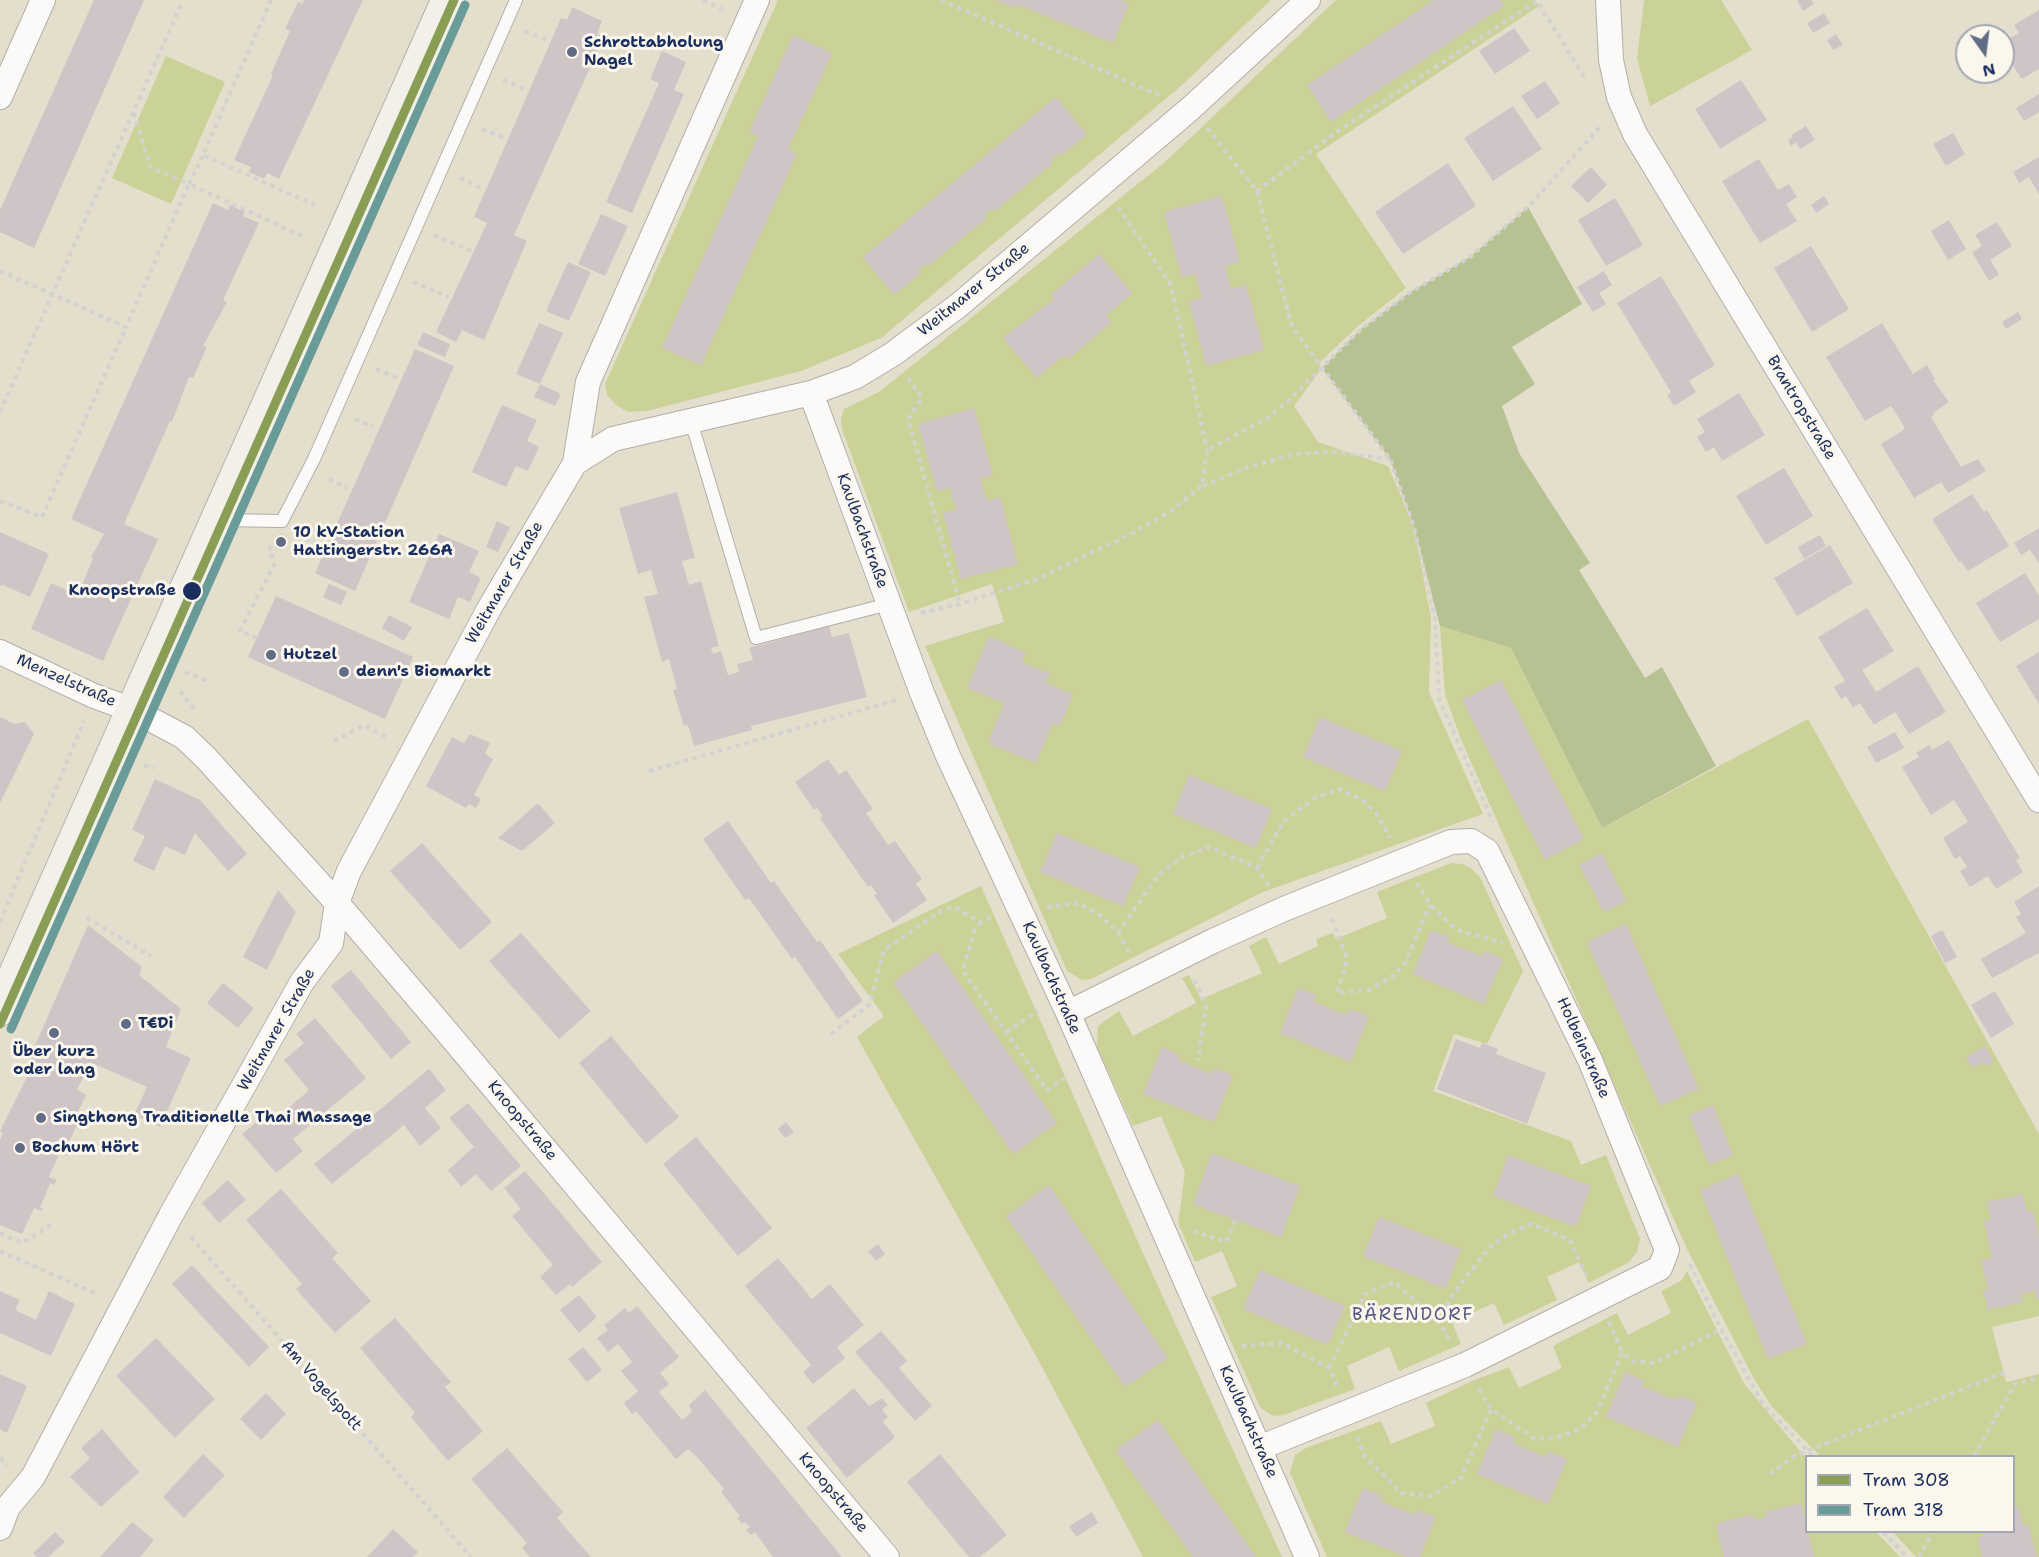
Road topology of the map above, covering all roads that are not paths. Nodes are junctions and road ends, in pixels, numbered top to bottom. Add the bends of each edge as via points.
1 (43, 0) edge
2 (448, 0) edge
3 (516, 0) edge
4 (757, 0) edge
5 (1308, 0) edge
6 (1608, 0) edge
7 (0, 97) edge
8 (811, 393) junction
9 (691, 421) junction
10 (575, 463) junction
11 (218, 520) junction
12 (892, 612) junction
13 (0, 652) edge
14 (133, 710) junction
15 (2039, 800) edge
16 (337, 903) junction
17 (1064, 1006) junction
18 (0, 1009) edge
19 (1259, 1448) junction
20 (0, 1528) edge
21 (886, 1557) edge
22 (1307, 1557) edge

1 - 7 street
2 - 11 main road
3 - 11 lane via 314,459 282,521
4 - 10 street, Weitmarer Straße via 588,381
5 - 8 street, Weitmarer Straße via 1191,108 959,305 855,377
6 - 15 street, Brantropstraße via 1607,31 1619,97 1635,134
8 - 9 street, Weitmarer Straße
8 - 12 street, Kaulbachstraße
9 - 10 street, Weitmarer Straße via 613,439
9 - 12 lane via 756,638
10 - 16 street, Weitmarer Straße via 490,607 349,871
11 - 14 main road
12 - 17 street, Kaulbachstraße via 948,756
13 - 14 street, Menzelstraße
14 - 16 street, Knoopstraße via 184,737
14 - 18 main road
16 - 20 street, Weitmarer Straße via 331,943 302,982 122,1305 33,1477 8,1507
16 - 21 street, Knoopstraße
17 - 19 street, Kaulbachstraße
17 - 19 street, Holbeinstraße via 1144,976 1322,893 1451,842 1471,841 1487,851 1590,1060 1667,1250 1660,1268 1465,1365
19 - 22 street, Kaulbachstraße

